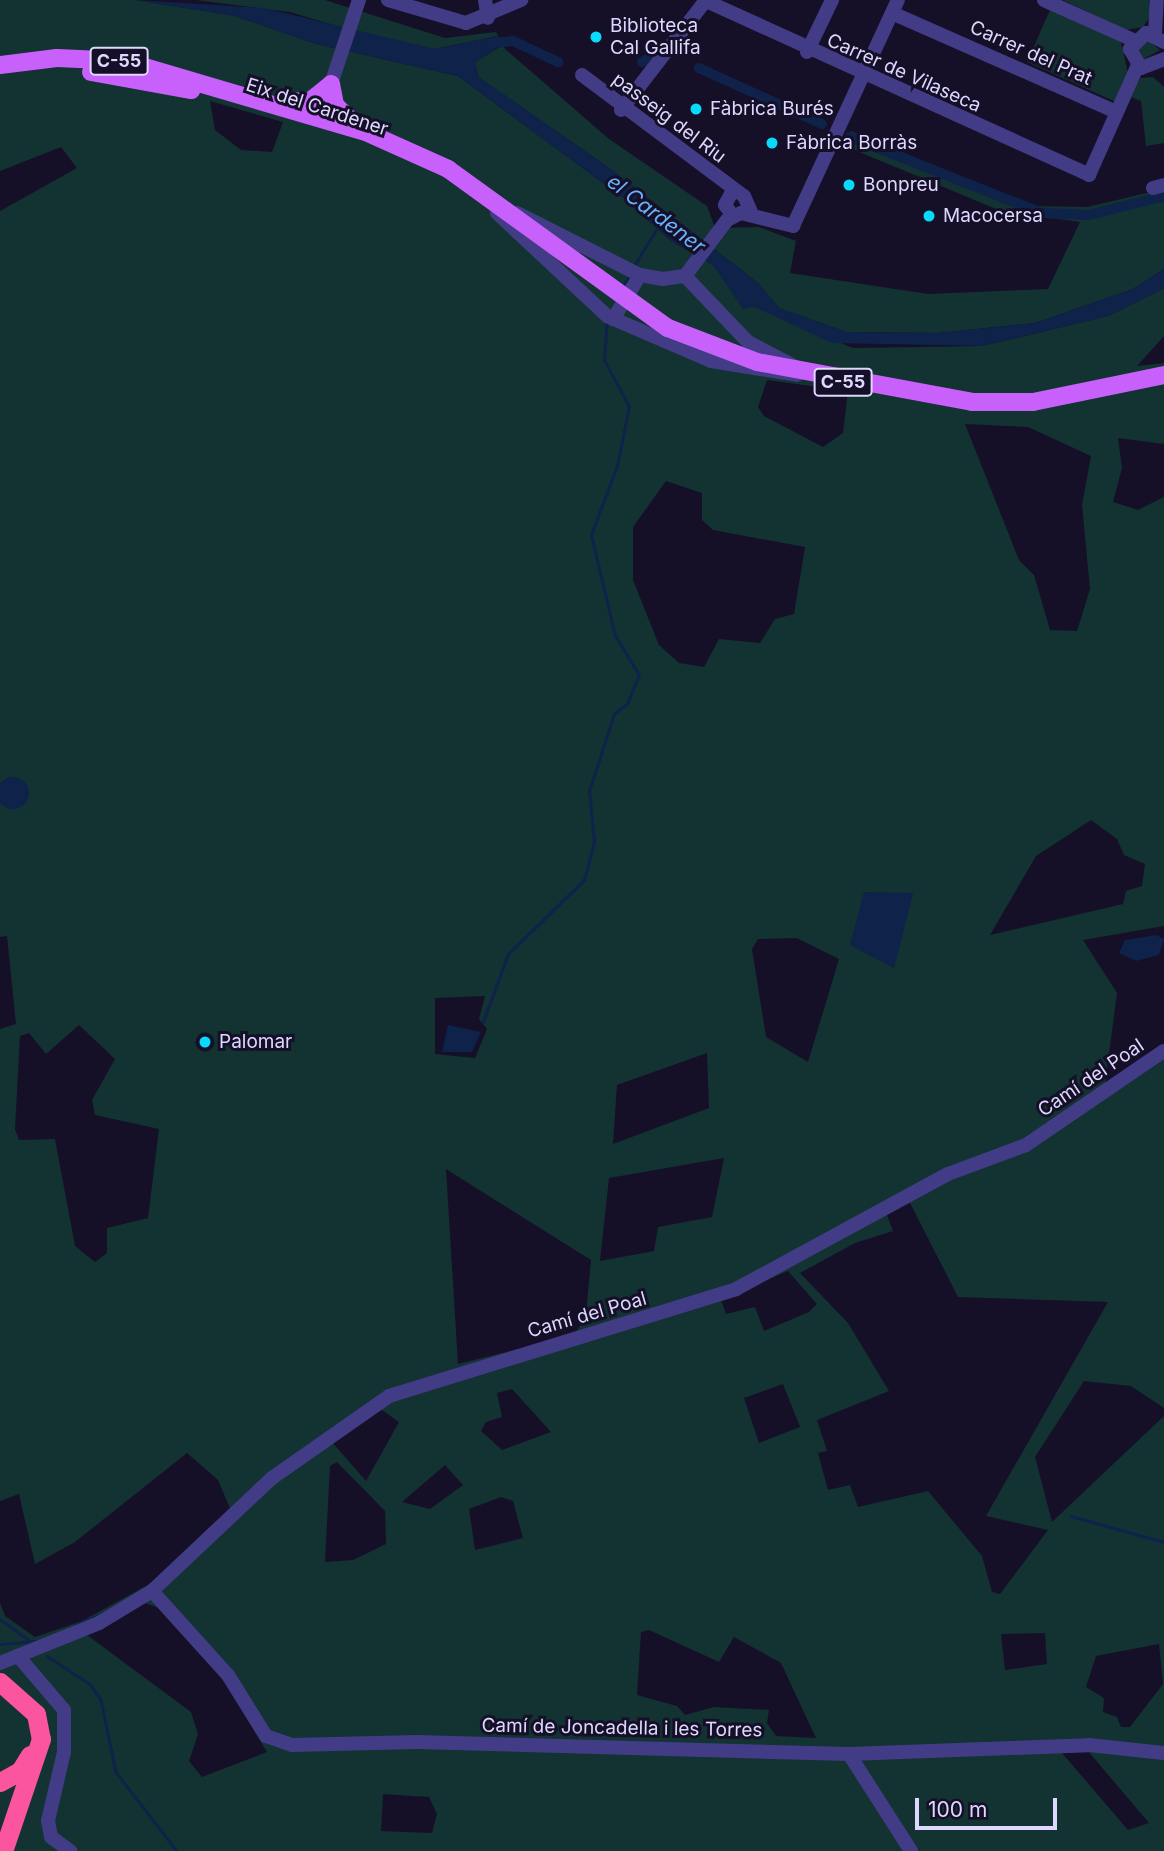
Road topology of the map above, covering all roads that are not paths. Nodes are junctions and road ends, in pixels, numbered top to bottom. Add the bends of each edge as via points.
1 (388, 0) edge
2 (485, 0) edge
3 (521, 0) edge
4 (706, 0) edge
5 (832, 0) edge
6 (1157, 0) edge
7 (1049, 1) edge
8 (409, 3) edge
9 (358, 4) edge
10 (895, 7) edge
11 (492, 16) junction
12 (1160, 38) edge
13 (1133, 40) junction
14 (807, 52) junction
15 (1163, 62) edge
16 (0, 65) edge
17 (1138, 65) junction
18 (0, 75) edge
19 (582, 75) dead end
20 (864, 78) junction
21 (329, 86) junction
22 (219, 98) junction
23 (258, 98) junction
24 (621, 110) junction
25 (1116, 112) junction
26 (321, 116) junction
27 (379, 137) junction
28 (401, 159) junction
29 (733, 191) junction
30 (494, 206) junction
31 (751, 212) junction
32 (733, 216) junction
33 (687, 274) junction
34 (640, 275) junction
35 (631, 290) dead end
36 (806, 374) junction
37 (1164, 375) edge
38 (1164, 1051) edge
39 (152, 1591) junction
40 (7, 1674) edge
41 (1164, 1753) edge
42 (849, 1754) junction
43 (0, 1782) edge
44 (3, 1851) edge
45 (70, 1851) edge
46 (911, 1851) edge

1 - 8 street
2 - 11 street
3 - 11 street
4 - 14 street, Carrer de Vilaseca
4 - 24 street
5 - 14 street
6 - 12 street
7 - 13 street
8 - 11 street via 466,23
9 - 21 street
10 - 20 street
10 - 25 street, Carrer del Prat
12 - 13 street
13 - 17 street via 1130,54
14 - 20 street, Carrer de Vilaseca
15 - 17 street
16 - 23 main road, Eix del Cardener / C-55 via 57,58 124,61
17 - 25 street
18 - 22 main road, Eix del Cardener / C-55 via 45,69 117,74
19 - 24 street, passeig del Riu
20 - 25 street, Carrer de Vilaseca via 1089,175
20 - 31 street via 801,218 785,226
21 - 23 main road, Eix del Cardener / C-55 via 309,102
21 - 26 main road, Eix del Cardener
21 - 27 main road, Eix del Cardener / C-55 via 344,118
22 - 26 main road, Eix del Cardener / C-55
22 - 28 main road, Eix del Cardener / C-55
23 - 26 main road, Eix del Cardener / C-55
24 - 29 street, passeig del Riu
26 - 27 main road, Eix del Cardener / C-55
26 - 28 main road, Eix del Cardener / C-55
27 - 30 main road, Eix del Cardener / C-55 via 448,169
28 - 30 main road, Eix del Cardener / C-55
29 - 31 street, passeig del Riu via 744,196
29 - 32 street, passeig del Riu via 724,205
30 - 34 street
30 - 36 main road, Eix del Cardener / C-55 via 668,328
30 - 36 street via 617,312 660,342 739,369
31 - 32 street
32 - 33 street
33 - 34 street
33 - 36 street via 748,342
34 - 35 street
36 - 37 main road, Eix del Cardener / C-55 via 906,394 1004,403
38 - 39 street, Camí del Poal via 1026,1145 948,1174 736,1289 389,1396 272,1478
39 - 40 street, Camí del Poal via 39,1648
39 - 42 street, Camí de Joncadella i les Torres via 228,1675 266,1736 292,1745 418,1742
40 - 43 highway via 33,1735 25,1765
40 - 44 highway via 36,1714 41,1739
40 - 45 street via 64,1710 64,1752 48,1821 51,1837
41 - 42 street, Camí de Joncadella i les Torres via 1089,1745
42 - 46 street

